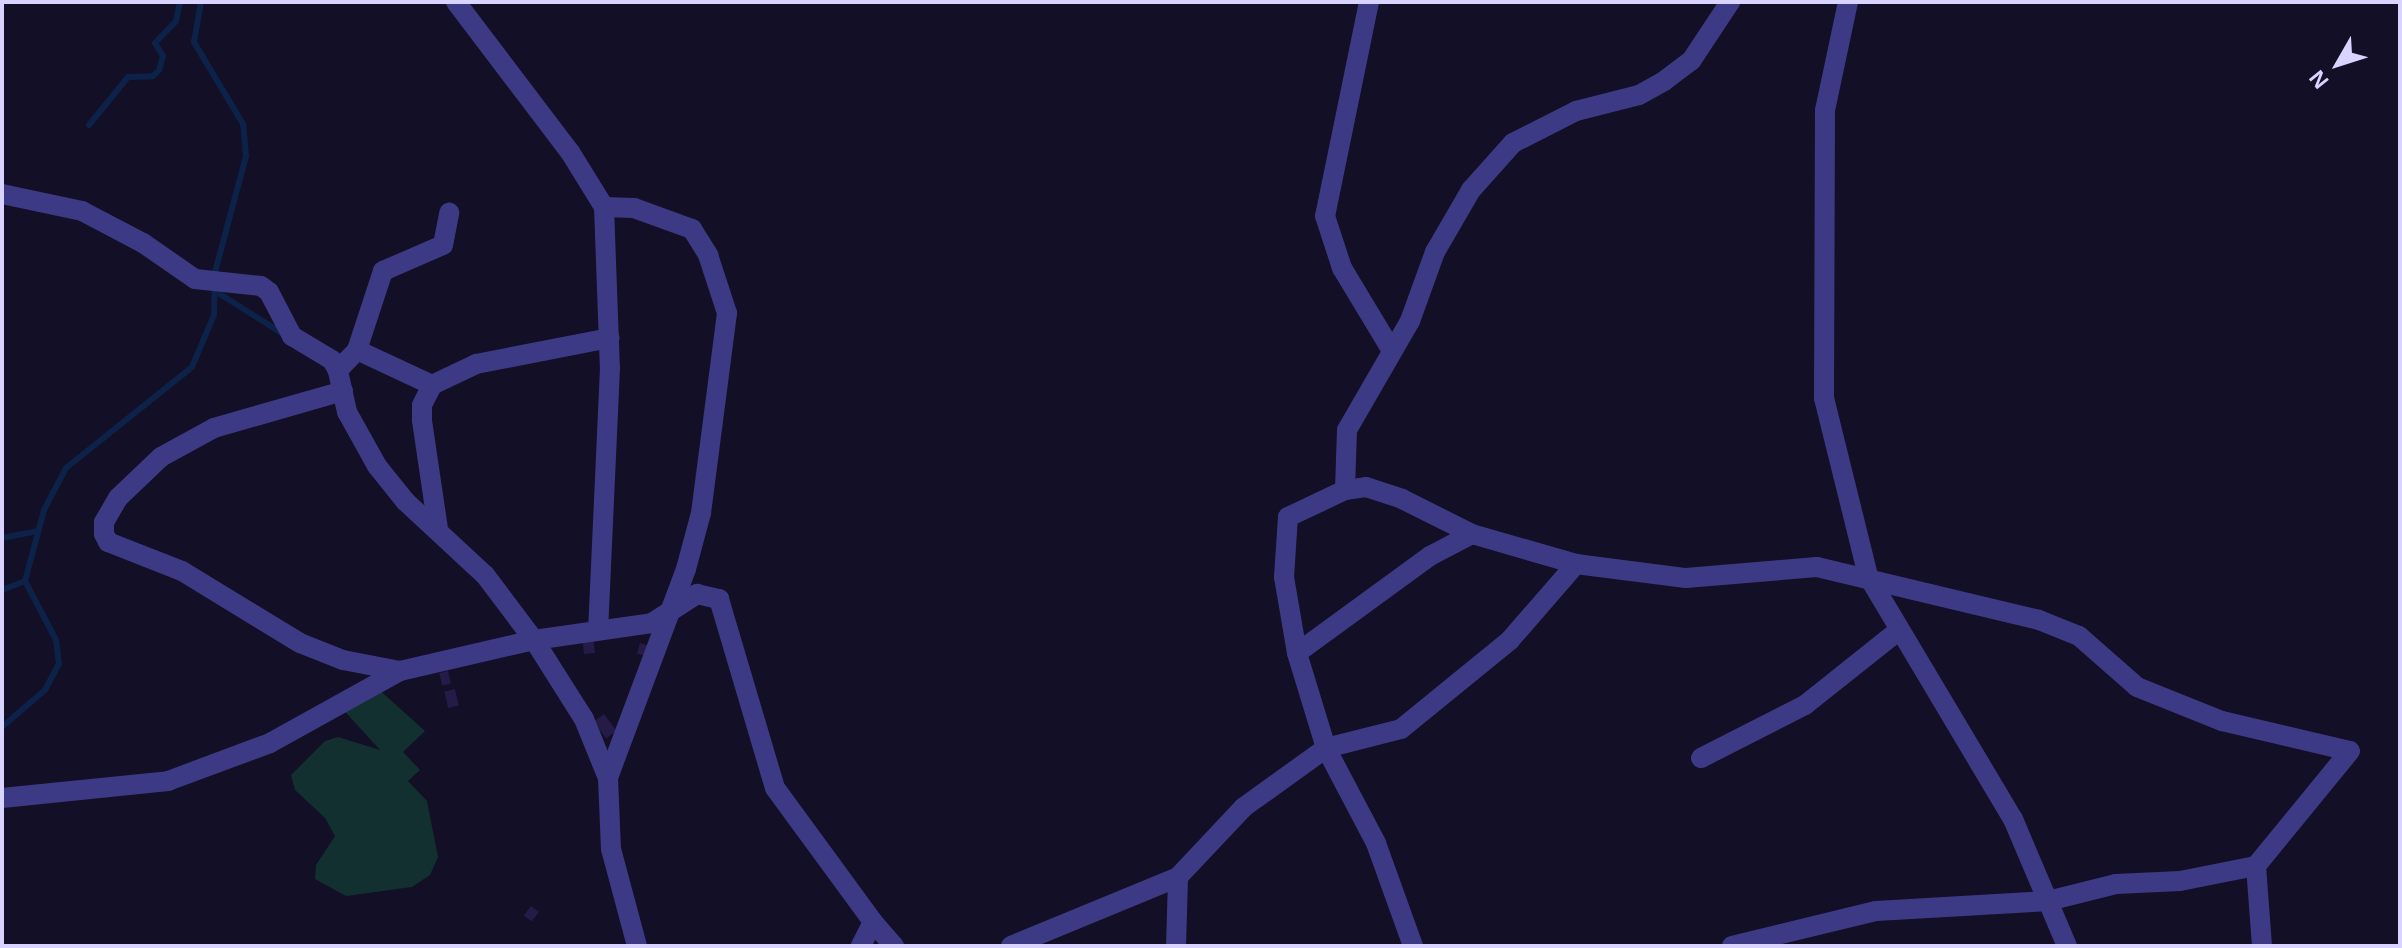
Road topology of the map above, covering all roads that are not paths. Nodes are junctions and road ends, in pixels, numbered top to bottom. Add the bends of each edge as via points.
1 (456, 2) edge
2 (1369, 2) edge
3 (1730, 2) edge
4 (1848, 2) edge
5 (2, 194) edge
6 (604, 207) junction
7 (449, 213) dead end
8 (610, 338) junction
9 (357, 350) junction
10 (1392, 351) junction
11 (338, 370) junction
12 (432, 385) junction
13 (343, 391) junction
14 (1345, 490) junction
15 (438, 529) junction
16 (1472, 534) junction
17 (1576, 564) junction
18 (1868, 576) junction
19 (669, 615) junction
20 (598, 630) junction
21 (1898, 631) junction
22 (534, 640) junction
23 (1297, 653) junction
24 (400, 671) junction
25 (1326, 748) junction
26 (1701, 758) dead end
27 (608, 778) junction
28 (2, 798) edge
29 (2256, 866) junction
30 (1178, 877) junction
31 (2048, 901) junction
32 (873, 922) junction
33 (1777, 942) edge
34 (637, 946) edge
35 (861, 946) edge
36 (894, 946) edge
37 (1011, 946) edge
38 (1176, 946) edge
39 (1413, 946) edge
40 (1732, 946) edge
41 (2066, 946) edge
42 (2262, 946) edge

1 - 6 street via 570,152
2 - 10 street via 1325,216 1348,280
3 - 10 street via 1691,61 1664,81 1639,95 1576,111 1513,143 1471,190 1435,252 1410,321
4 - 18 street via 1825,110 1824,398
5 - 11 street via 82,211 143,243 195,279 261,286 292,336 332,360
6 - 8 street
6 - 19 street via 634,208 692,229 708,255 727,313 701,513
7 - 9 street via 443,245 383,271
8 - 12 street via 476,364
8 - 20 street
9 - 11 street
9 - 12 street
10 - 14 street via 1347,430
11 - 13 street
12 - 15 street via 422,405 422,420
13 - 15 street via 347,412 377,466 405,501
13 - 24 street via 214,428 161,457 118,498 104,522 104,534 108,542 182,571 300,643 352,662
14 - 16 street via 1386,492
14 - 23 street via 1288,517 1284,577
15 - 22 street via 485,575
16 - 17 street
16 - 23 street via 1430,556
17 - 18 street via 1686,578 1817,567
17 - 25 street via 1510,640 1401,729
18 - 21 street
18 - 29 street via 2039,620 2079,636 2137,687 2222,721 2350,751
19 - 20 street
19 - 27 street
19 - 32 street via 690,596 719,599 775,788
20 - 22 street
21 - 26 street via 1805,705
21 - 31 street via 2013,819
22 - 24 street
22 - 27 street via 579,708
23 - 25 street
24 - 28 street via 270,743 168,781
25 - 30 street via 1244,807
25 - 39 street via 1376,843
27 - 34 street via 611,849
29 - 31 street via 2180,881 2116,884
29 - 42 street
30 - 37 street
30 - 38 street
31 - 33 street via 1876,911
31 - 41 street
32 - 35 street
32 - 36 street
33 - 40 street

